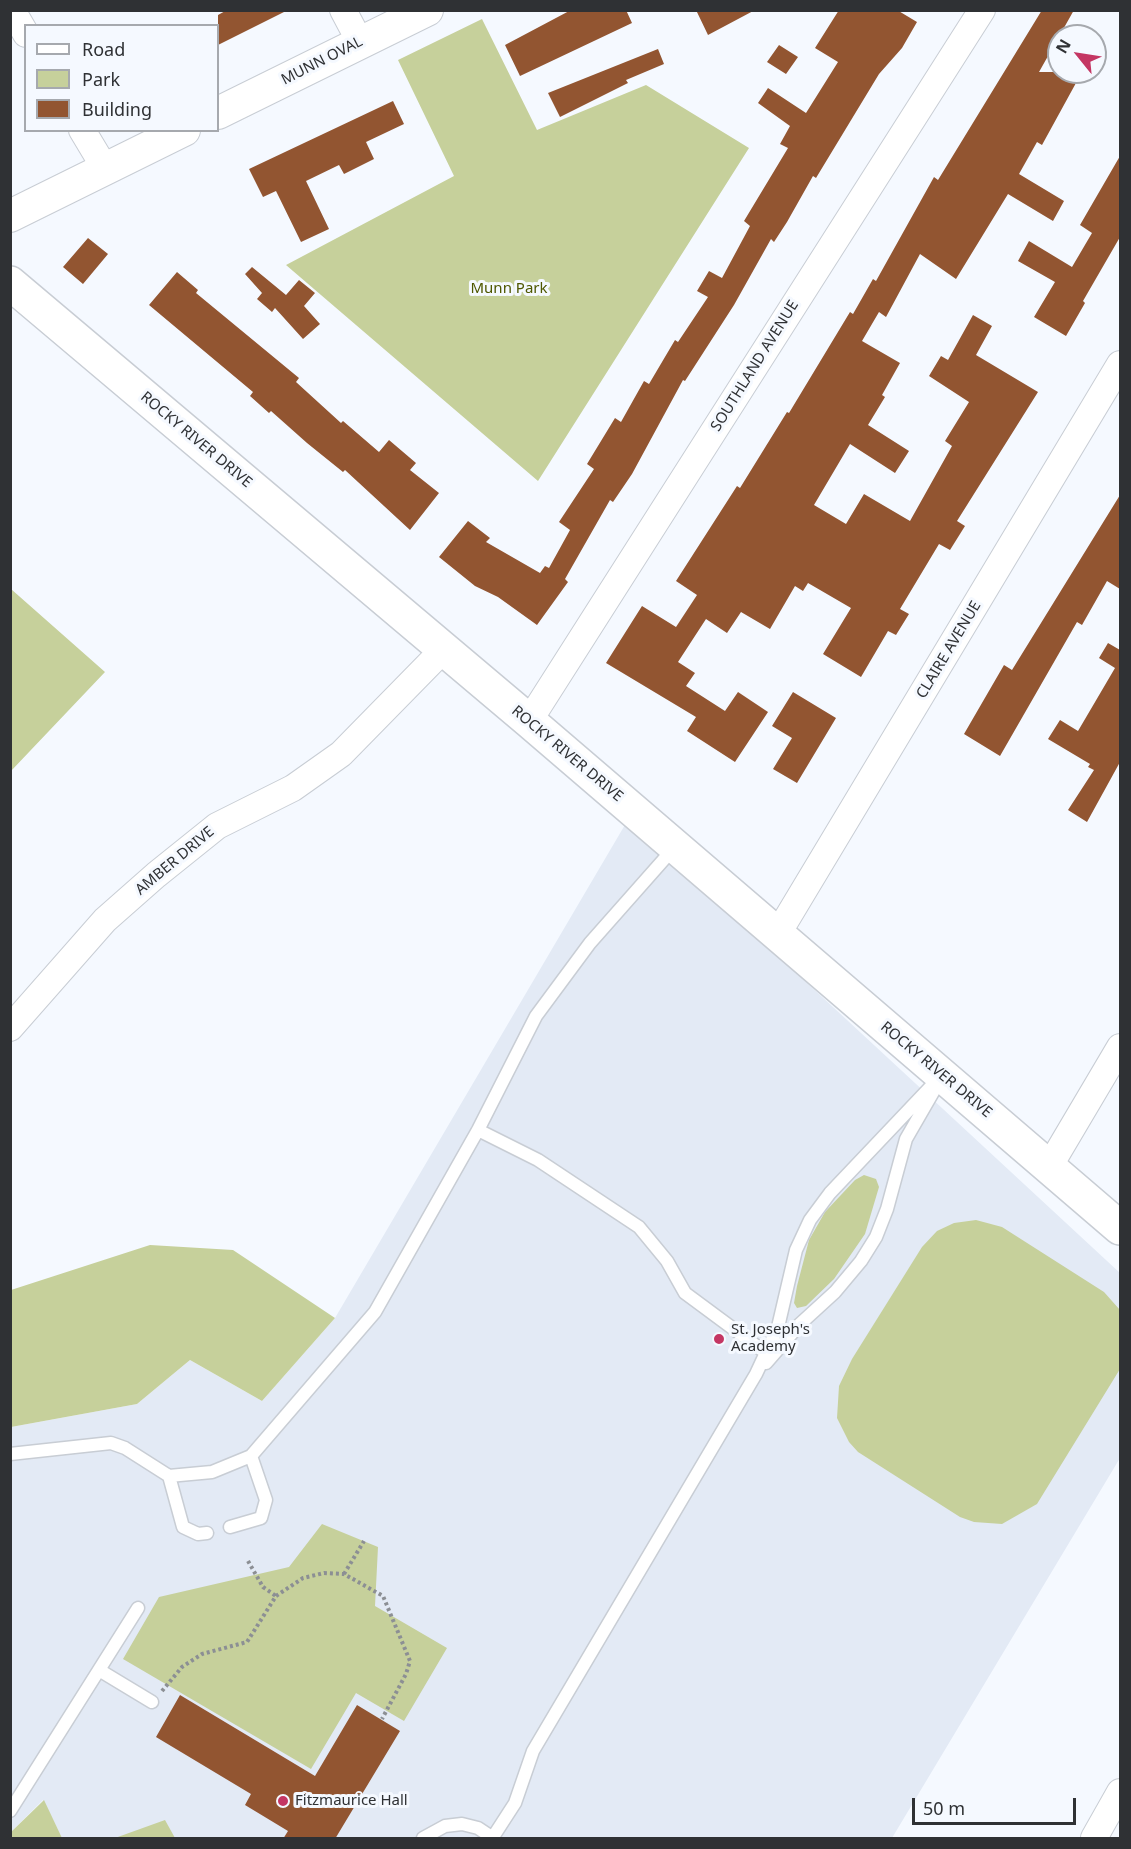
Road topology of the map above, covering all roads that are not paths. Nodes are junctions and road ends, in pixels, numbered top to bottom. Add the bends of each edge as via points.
1 (12, 10) edge
2 (343, 10) edge
3 (427, 10) edge
4 (982, 10) edge
5 (24, 31) edge
6 (360, 42) junction
7 (219, 112) edge
8 (83, 132) edge
9 (180, 132) edge
10 (106, 170) junction
11 (10, 216) edge
12 (10, 283) edge
13 (1120, 364) edge
14 (442, 651) junction
15 (529, 722) junction
16 (674, 847) junction
17 (777, 935) junction
18 (10, 1028) edge
19 (1120, 1047) edge
20 (942, 1076) junction
21 (478, 1130) junction
22 (1049, 1167) junction
23 (1120, 1228) edge
24 (766, 1353) junction
25 (756, 1374) junction
26 (10, 1454) edge
27 (251, 1456) junction
28 (169, 1476) junction
29 (230, 1527) dead end
30 (207, 1533) dead end
31 (138, 1608) dead end
32 (99, 1670) junction
33 (152, 1702) road end
34 (1120, 1792) edge
35 (10, 1811) edge
36 (493, 1838) edge
37 (423, 1839) edge
38 (1094, 1839) edge

1 - 5 street
2 - 6 street
3 - 6 street, MUNN OVAL
4 - 15 street, SOUTHLAND AVENUE
6 - 7 street, MUNN OVAL
8 - 10 street
9 - 10 street
10 - 11 street
12 - 14 main road, ROCKY RIVER DRIVE
13 - 17 street, CLAIRE AVENUE
14 - 15 main road, ROCKY RIVER DRIVE
14 - 18 street, AMBER DRIVE via 341,754 293,788 217,826 156,875 105,920
15 - 16 main road, ROCKY RIVER DRIVE
16 - 17 main road, ROCKY RIVER DRIVE
16 - 21 lane via 590,943 536,1017
17 - 20 main road, ROCKY RIVER DRIVE
19 - 22 street
20 - 22 main road, ROCKY RIVER DRIVE
20 - 24 lane via 830,1193 810,1220 796,1250 778,1327
20 - 25 lane via 906,1139 887,1209 861,1262
21 - 24 lane via 538,1160 639,1227 667,1261 686,1293
21 - 27 lane via 375,1312
22 - 23 main road, ROCKY RIVER DRIVE
24 - 25 lane
25 - 36 lane via 533,1751 515,1803
26 - 28 lane via 111,1443
27 - 28 lane via 212,1472
27 - 29 lane via 266,1500 261,1518
28 - 30 lane via 183,1527 198,1534
31 - 32 lane
32 - 33 lane
32 - 35 lane
34 - 38 street
36 - 37 lane via 462,1824 445,1826

